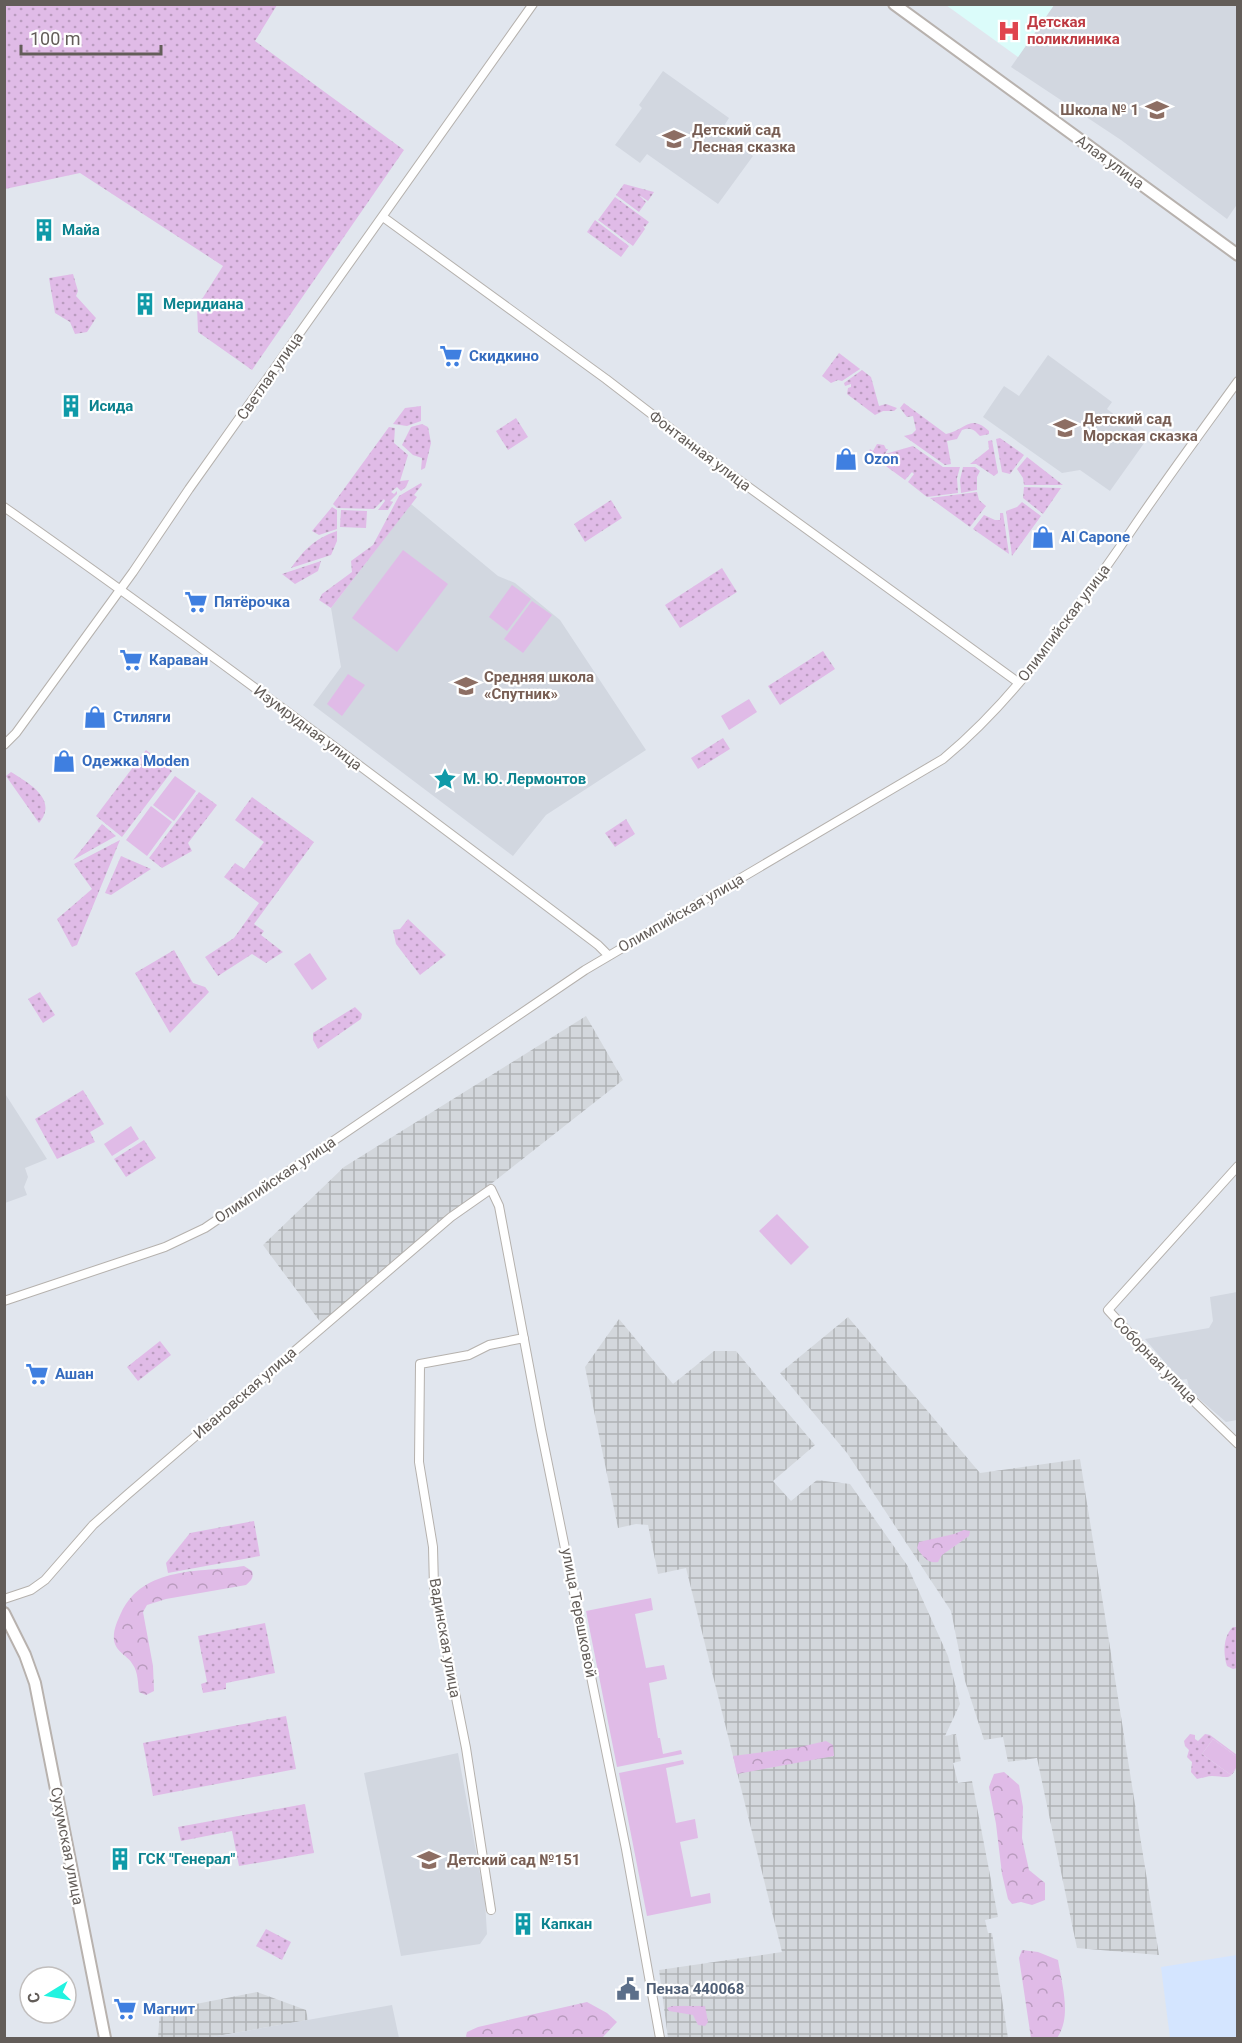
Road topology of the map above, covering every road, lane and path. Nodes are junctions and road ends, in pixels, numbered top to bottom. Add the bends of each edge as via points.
1 (533, 4) edge
2 (894, 4) edge
3 (383, 217) junction
4 (1238, 255) edge
5 (1238, 381) edge
6 (4, 507) edge
7 (121, 589) junction
8 (1019, 683) junction
9 (4, 745) edge
10 (608, 955) junction
11 (1238, 1166) edge
12 (491, 1189) joint
13 (4, 1300) edge
14 (524, 1338) junction
15 (1238, 1444) edge
16 (4, 1599) edge
17 (4, 1613) edge
18 (491, 1910) dead end
19 (105, 2038) edge
20 (660, 2038) edge

1 - 3 street, Светлая улица
2 - 4 main road, Алая улица
3 - 7 street, Светлая улица
3 - 8 street, Фонтанная улица
5 - 8 street, Олимпийская улица via 1063,629
6 - 7 street, Изумрудная улица
7 - 9 street, Светлая улица
7 - 10 street, Изумрудная улица
8 - 10 street, Олимпийская улица via 970,737 943,759
10 - 13 street, Олимпийская улица via 205,1228 165,1247
11 - 15 street, Соборная улица via 1108,1310
12 - 14 street, улица Терешковой via 500,1206
12 - 16 street, Ивановская улица via 451,1217 153,1472 93,1525 45,1580 31,1590
14 - 18 street, Вадинская улица via 420,1364 419,1462 433,1546 434,1587 466,1748
14 - 20 street, улица Терешковой
17 - 19 main road, Сухумская улица via 35,1683

